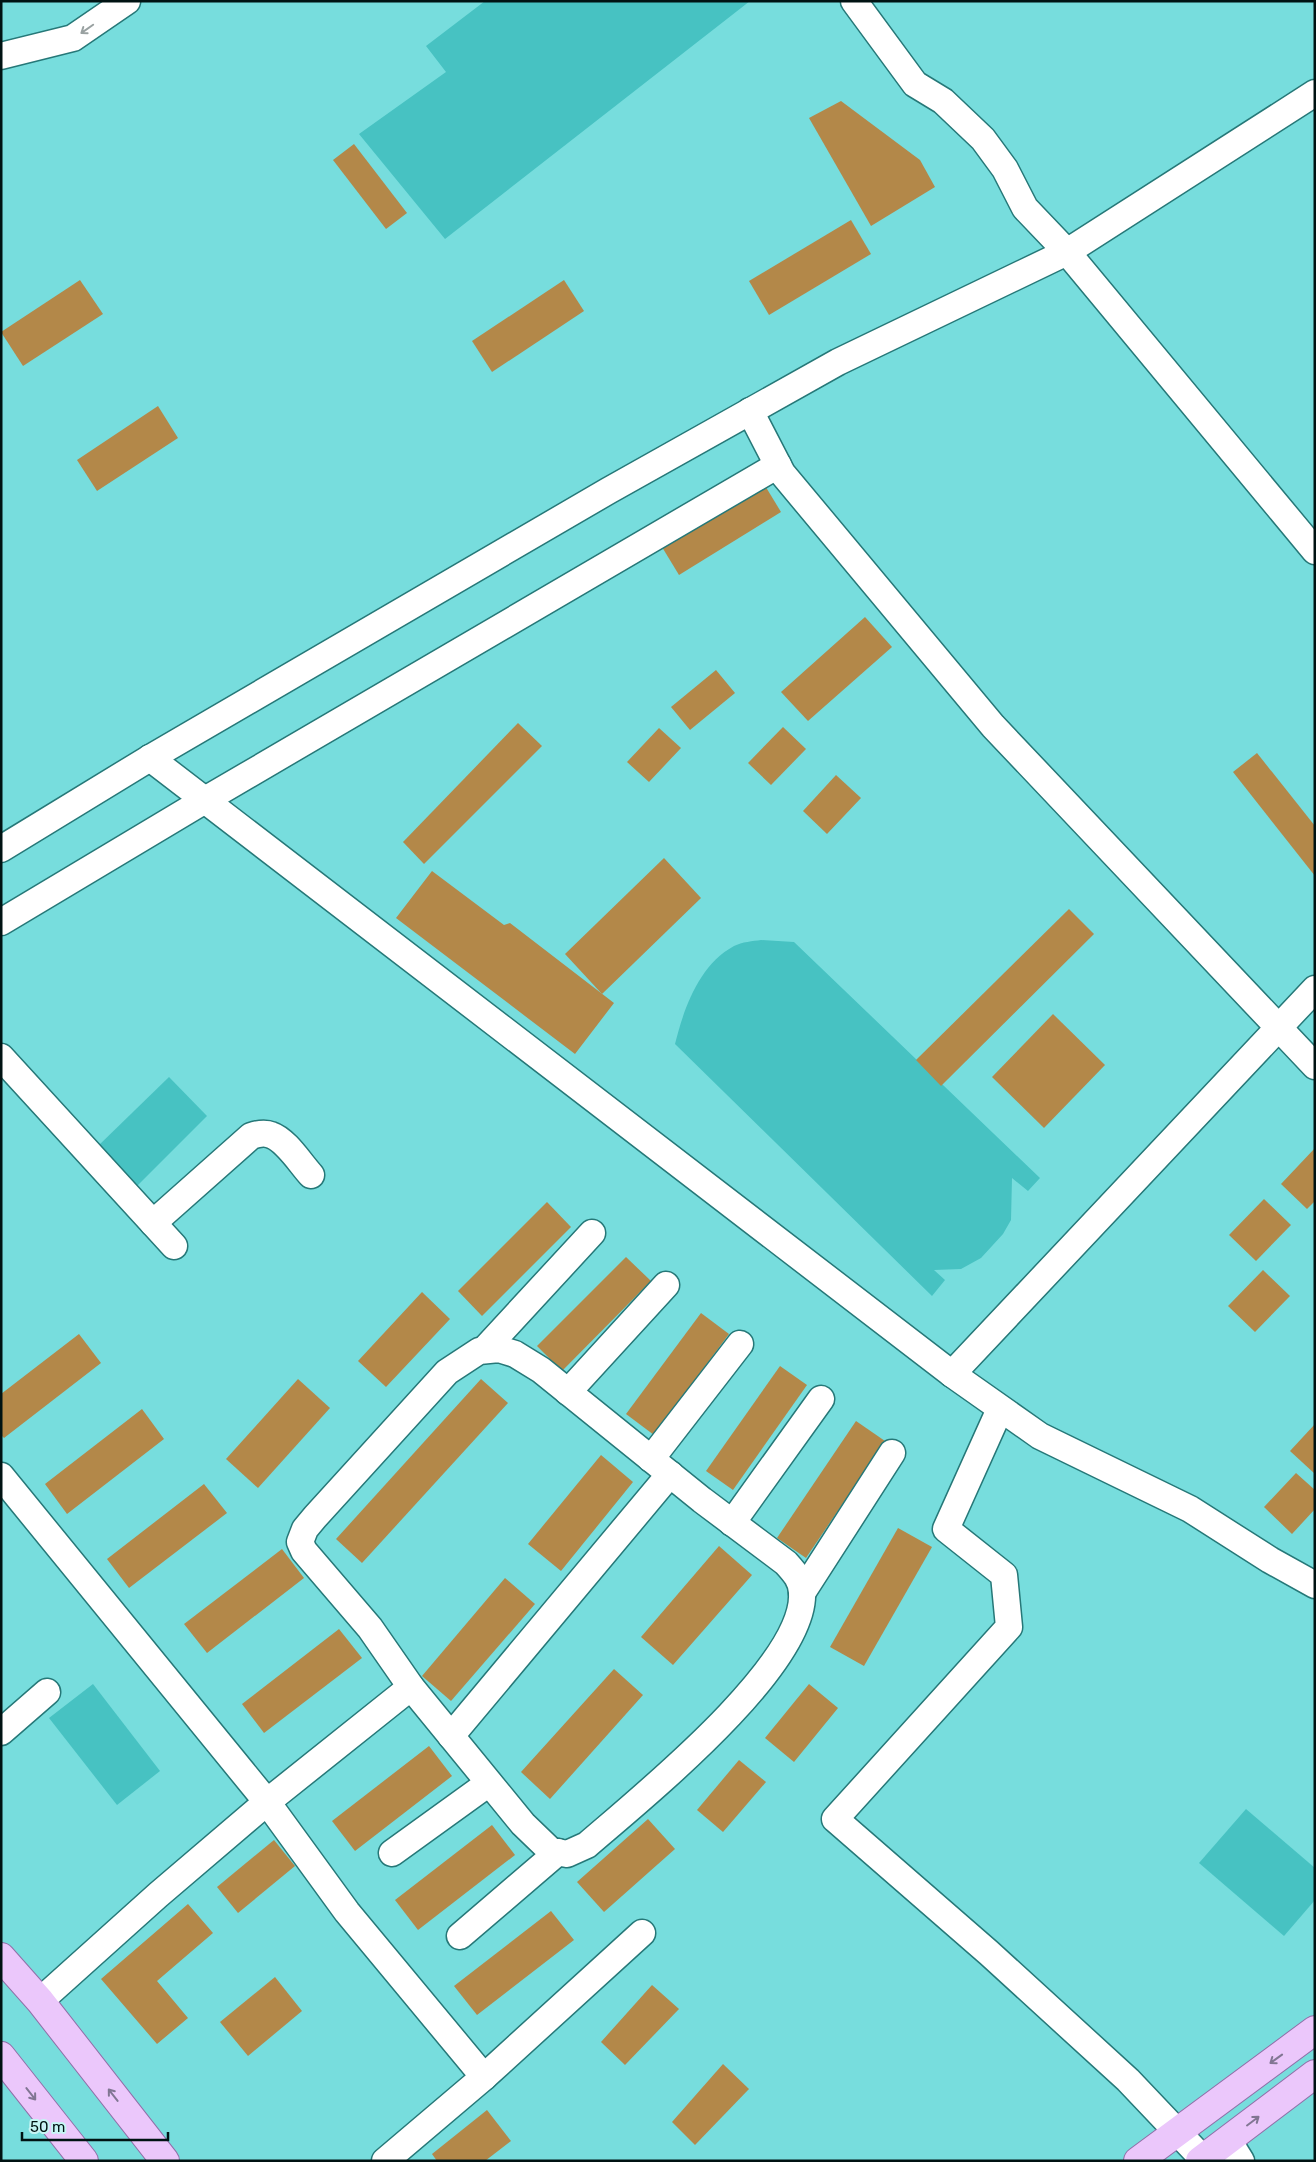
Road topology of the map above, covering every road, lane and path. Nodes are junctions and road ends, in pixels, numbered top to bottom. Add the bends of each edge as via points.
1 (127, 1) edge
2 (854, 1) edge
3 (1, 56) edge
4 (1315, 93) edge
5 (1067, 252) junction
6 (750, 411) junction
7 (778, 465) junction
8 (1315, 551) edge
9 (150, 758) junction
10 (205, 800) junction
11 (1, 848) edge
12 (1, 922) edge
13 (1315, 989) edge
14 (1278, 1028) junction
15 (1, 1057) edge
16 (1315, 1066) edge
17 (311, 1175) dead end
18 (153, 1223) junction
19 (592, 1233) dead end
20 (174, 1246) dead end
21 (666, 1285) dead end
22 (740, 1344) dead end
23 (484, 1350) junction
24 (952, 1374) junction
25 (568, 1392) junction
26 (821, 1399) dead end
27 (1000, 1409) junction
28 (892, 1453) dead end
29 (661, 1467) junction
30 (6, 1492) edge
31 (732, 1523) junction
32 (1315, 1584) edge
33 (802, 1593) junction
34 (411, 1686) junction
35 (47, 1692) dead end
36 (1, 1732) edge
37 (451, 1736) junction
38 (489, 1783) junction
39 (268, 1802) junction
40 (558, 1852) junction
41 (392, 1853) dead end
42 (642, 1933) dead end
43 (460, 1936) dead end
44 (1, 1957) edge
45 (40, 2001) junction
46 (1315, 2030) edge
47 (1, 2056) edge
48 (1315, 2074) edge
49 (484, 2077) junction
50 (1178, 2131) junction
51 (1234, 2150) edge
52 (1202, 2160) edge
53 (84, 2161) edge
54 (165, 2161) edge
55 (386, 2161) edge
56 (1138, 2161) edge

1 -> 3 street via 73,38
2 - 5 street via 915,84 943,101 983,138 1005,169 1025,208
4 - 5 street
5 - 6 street via 838,362
5 - 8 street
6 - 7 street
6 - 9 street via 608,490
7 - 10 street
7 - 14 street via 994,726
9 - 10 street
9 - 11 street
10 - 12 street
10 - 24 street
13 - 14 street
14 - 16 street
14 - 24 street
15 - 18 street
17 - 18 street via 272,1135 261,1133 251,1136
18 - 20 street
19 - 23 street
21 - 25 street
22 - 29 street
23 - 25 street via 499,1349 515,1354
23 - 34 street via 447,1372 310,1523 300,1542 370,1628
24 - 27 street
25 - 29 street
26 - 31 street
27 - 32 street via 1040,1436 1190,1509 1270,1560
27 - 50 street via 946,1529 1004,1575 1009,1627 835,1819 989,1953 1128,2080
28 - 33 street
29 - 31 street
29 - 37 street
30 - 39 street
31 - 33 street via 786,1563 798,1576
33 - 40 street via 797,1624 784,1647 761,1680 688,1758 587,1845 567,1854
34 - 37 street
34 - 39 street
35 - 36 street
37 - 38 street
38 - 40 street via 523,1824 551,1851
38 - 41 street
39 - 45 street
39 - 49 street via 347,1912
40 - 43 street
42 - 49 street
44 - 45 main road
54 -> 45 main road
46 -> 50 main road
47 -> 53 main road
51 -> 48 main road
49 - 55 street
50 - 52 street
50 - 56 main road
51 - 52 main road

